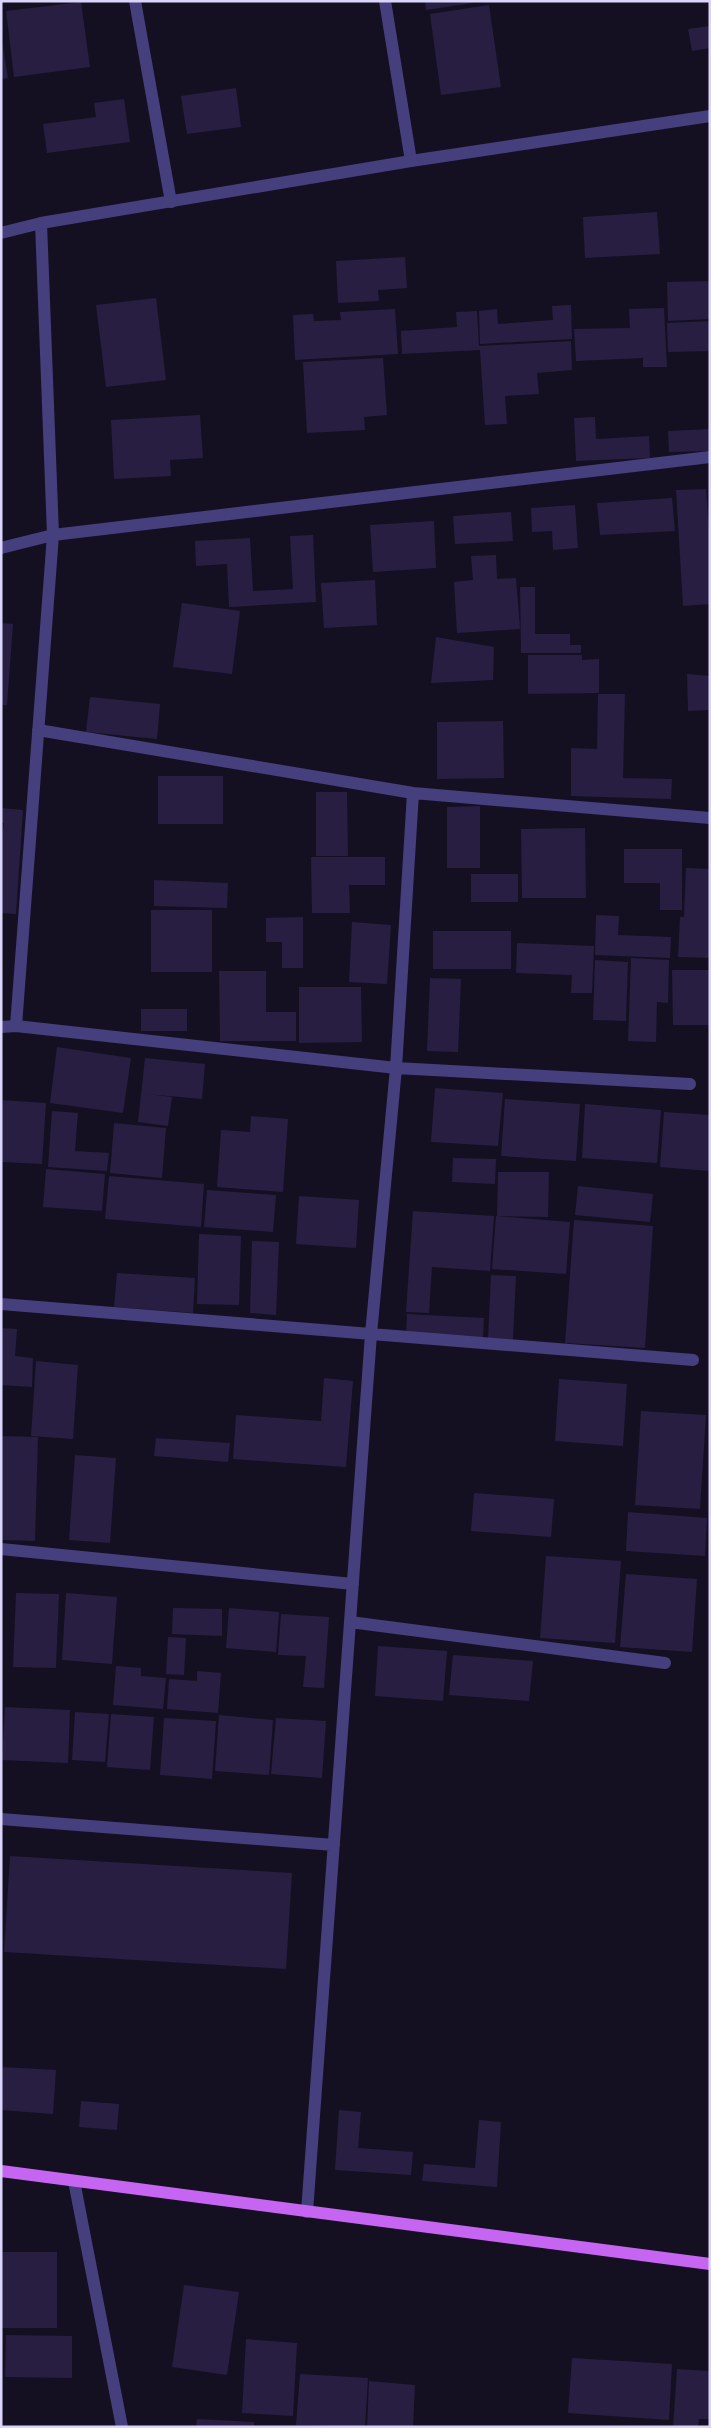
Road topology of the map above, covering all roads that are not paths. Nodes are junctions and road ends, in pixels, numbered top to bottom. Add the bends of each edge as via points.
1 (135, 1) edge
2 (385, 1) edge
3 (710, 116) edge
4 (411, 161) junction
5 (171, 202) junction
6 (41, 223) junction
7 (1, 233) edge
8 (710, 457) edge
9 (53, 534) junction
10 (1, 548) edge
11 (38, 730) junction
12 (413, 793) junction
13 (710, 818) edge
14 (16, 1026) junction
15 (1, 1027) edge
16 (396, 1068) junction
17 (690, 1084) dead end
18 (1, 1304) edge
19 (371, 1334) junction
20 (693, 1360) dead end
21 (1, 1549) edge
22 (353, 1584) junction
23 (350, 1622) junction
24 (665, 1663) dead end
25 (1, 1819) edge
26 (334, 1845) junction
27 (1, 2171) edge
28 (74, 2181) junction
29 (306, 2212) junction
30 (710, 2264) edge
31 (122, 2427) edge

1 - 5 street
2 - 4 street
3 - 4 street
4 - 5 street
5 - 6 street
6 - 7 street
6 - 9 street
8 - 9 street
9 - 10 street
9 - 11 street
11 - 12 street
11 - 14 street
12 - 13 street
12 - 16 street
14 - 15 street
14 - 16 street
16 - 17 street
16 - 19 street
18 - 19 street
19 - 20 street
19 - 22 street
21 - 22 street
22 - 23 street
23 - 24 street
23 - 26 street
25 - 26 street
26 - 29 street
27 - 28 main road
28 - 29 main road
28 - 31 street
29 - 30 main road

